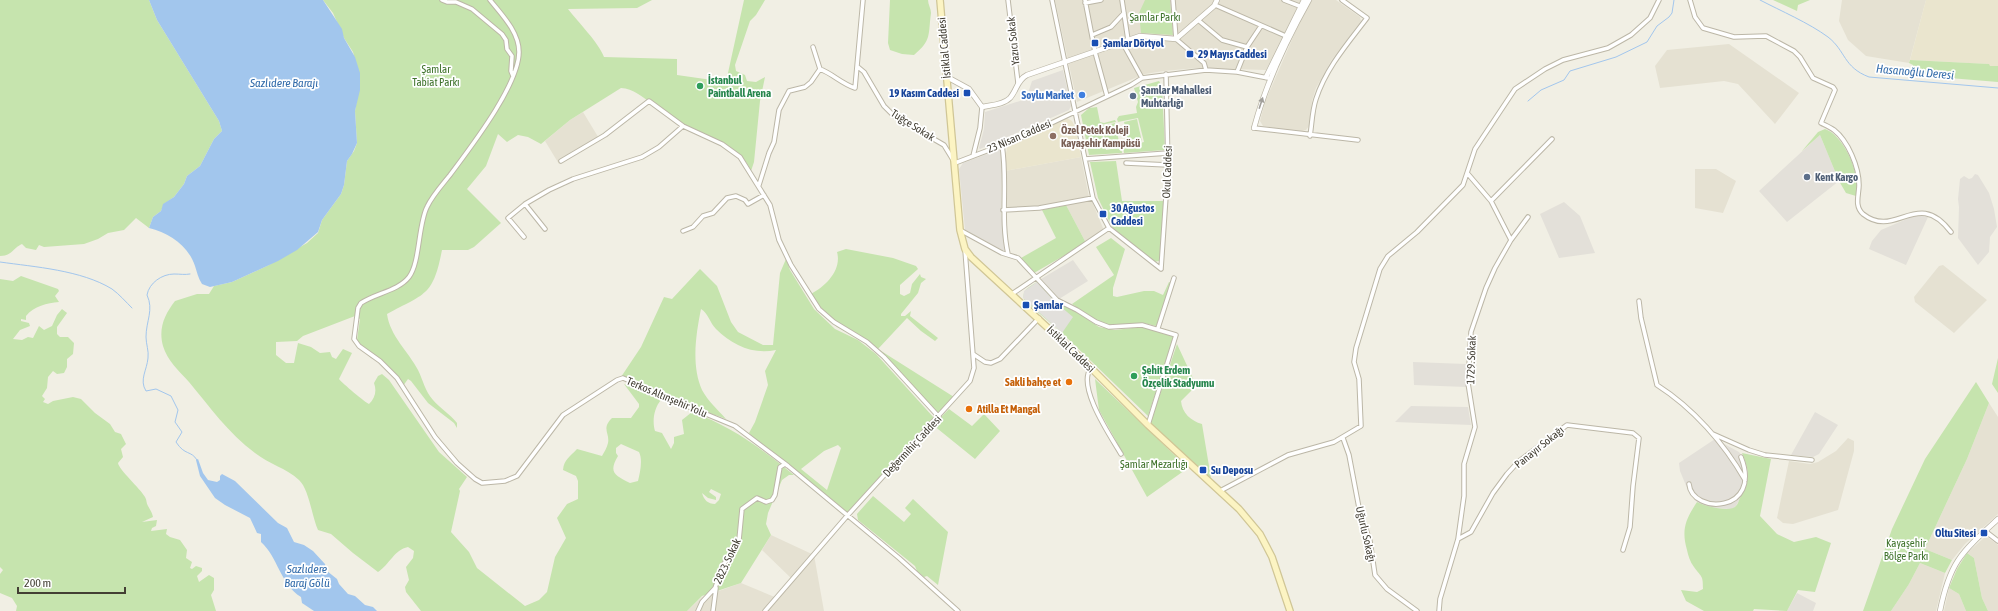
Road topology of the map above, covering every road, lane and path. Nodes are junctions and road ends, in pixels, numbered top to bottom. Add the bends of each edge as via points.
1 (442, 0) edge
2 (490, 0) edge
3 (862, 0) edge
4 (940, 0) edge
5 (1008, 0) edge
6 (1052, 0) edge
7 (1101, 0) edge
8 (1122, 0) edge
9 (1173, 0) edge
10 (1284, 0) edge
11 (1304, 0) edge
12 (1309, 0) edge
13 (1342, 0) edge
14 (1659, 0) edge
15 (1690, 0) edge
16 (1085, 2) edge
17 (1216, 2) edge
18 (1303, 8) junction
19 (1124, 13) junction
20 (1198, 20) junction
21 (1261, 26) junction
22 (1092, 34) junction
23 (1288, 37) junction
24 (1176, 39) junction
25 (1128, 40) junction
26 (1122, 42) junction
27 (813, 47) dead end
28 (1247, 47) junction
29 (1095, 52) junction
30 (1065, 61) junction
31 (858, 67) junction
32 (820, 69) junction
33 (1206, 70) junction
34 (1237, 72) junction
35 (1166, 74) junction
36 (947, 76) junction
37 (513, 77) junction
38 (1142, 78) junction
39 (1268, 78) junction
40 (1018, 83) junction
41 (1107, 96) junction
42 (982, 107) junction
43 (1076, 112) junction
44 (684, 126) junction
45 (1254, 128) joint
46 (1310, 136) junction
47 (1552, 139) dead end
48 (1358, 140) dead end
49 (953, 141) junction
50 (944, 145) junction
51 (1002, 145) junction
52 (1168, 153) junction
53 (973, 156) junction
54 (1085, 159) junction
55 (561, 161) dead end
56 (955, 163) junction
57 (1126, 163) dead end
58 (1168, 165) junction
59 (1468, 174) junction
60 (758, 185) junction
61 (764, 195) junction
62 (1093, 198) junction
63 (1491, 201) junction
64 (525, 204) junction
65 (1003, 210) junction
66 (1528, 216) dead end
67 (1109, 228) junction
68 (544, 229) dead end
69 (960, 230) junction
70 (683, 231) dead end
71 (1950, 232) dead end
72 (524, 237) dead end
73 (1510, 240) junction
74 (965, 249) junction
75 (1008, 254) junction
76 (1037, 278) junction
77 (1174, 278) dead end
78 (1012, 294) junction
79 (1639, 301) dead end
80 (1039, 318) junction
81 (1158, 328) junction
82 (973, 354) junction
83 (1091, 368) junction
84 (939, 417) junction
85 (1148, 425) junction
86 (1712, 434) junction
87 (1343, 438) junction
88 (1121, 454) dead end
89 (1741, 457) dead end
90 (1812, 460) dead end
91 (785, 464) junction
92 (1745, 480) junction
93 (1689, 484) dead end
94 (1220, 491) junction
95 (847, 516) junction
96 (1998, 519) edge
97 (1985, 531) junction
98 (1458, 539) junction
99 (1998, 541) edge
100 (1623, 550) dead end
101 (716, 586) junction
102 (698, 611) edge
103 (712, 611) edge
104 (765, 611) edge
105 (958, 611) edge
106 (1290, 611) edge
107 (1417, 611) edge
108 (1439, 611) edge
109 (1940, 611) edge

1 - 37 street via 456,2 472,9 502,34 512,56
2 - 37 street via 507,22 518,43 519,52
3 - 31 street
4 - 36 main road, İstiklal Caddesi
5 - 40 street, Yazıcı Sokak
6 - 30 street
7 - 16 street
8 - 19 street
9 - 24 street
10 - 18 street
11 - 18 street
12 - 18 street
13 - 46 street via 1367,18 1326,76 1315,101
14 - 59 street via 1650,18 1632,35 1608,48 1563,60 1515,89 1475,149
15 - 71 street via 1700,25 1709,31 1734,37 1766,36 1794,51 1813,78 1833,87 1835,90 1821,123 1838,135 1851,155 1859,184 1858,205 1865,215 1892,222 1916,212 1924,213 1943,222
16 - 22 street
17 - 20 street
17 - 21 street
18 - 23 street
19 - 22 street via 1111,27
19 - 25 street
20 - 24 street
20 - 28 street via 1222,40
21 - 23 street
21 - 28 street
22 - 29 street
23 - 39 street
24 - 25 street via 1144,35
24 - 33 street via 1204,63
25 - 26 street
26 - 29 street
26 - 38 street
27 - 32 street
28 - 34 street
29 - 30 street
29 - 41 street
30 - 40 street via 1027,74
30 - 43 street
31 - 32 street via 855,88
31 - 50 street, Tuğçe Sokak via 864,72 884,106 894,116
32 - 60 street via 805,87 789,91 786,96 779,110 774,142
33 - 34 street, 23 Nisan Caddesi
33 - 35 street, 23 Nisan Caddesi
34 - 39 street, 23 Nisan Caddesi
35 - 38 street, 23 Nisan Caddesi
35 - 52 street, Okul Caddesi
36 - 42 street via 969,89
36 - 49 main road, İstiklal Caddesi
37 - 91 street, Terkos Altınşehir Yolu via 499,105 426,207 415,265 409,277 399,285 361,303 358,308 354,339 358,346 380,361 397,378 435,437 457,463 482,483 505,481 517,476 563,415 623,378 735,426
38 - 41 street, 23 Nisan Caddesi
45 -> 39 street
40 - 42 street via 1006,101
41 - 43 street, 23 Nisan Caddesi
42 - 53 street
43 - 51 street, 23 Nisan Caddesi
43 - 54 street
44 - 55 street via 649,101 605,135
44 - 60 street via 722,144 740,157
44 - 64 street via 659,147 642,157 573,179
45 - 46 street
46 - 48 street
47 - 63 street
49 - 50 street
49 - 56 main road, İstiklal Caddesi
50 - 56 street, Tuğçe Sokak
51 - 53 street, 23 Nisan Caddesi
51 - 65 street via 1005,183
52 - 54 street
52 - 58 street, Okul Caddesi
53 - 56 street, 23 Nisan Caddesi
54 - 62 street
56 - 69 main road, İstiklal Caddesi
57 - 58 street
58 - 67 street, Okul Caddesi via 1161,269
59 - 63 street
59 - 87 street via 1455,195 1388,256 1380,269 1354,362 1359,380 1361,426
60 - 61 street
61 - 70 street via 748,204 736,196 727,198 713,213 703,216 694,227
61 - 84 street via 770,205 779,240 791,265 819,309 884,357
62 - 65 street via 1039,208
62 - 67 street
63 - 73 street
64 - 68 street
64 - 72 street via 508,218
65 - 75 street
66 - 73 street, 1729. Sokak
67 - 76 street
69 - 74 main road, İstiklal Caddesi
69 - 75 street
73 - 98 street, 1729. Sokak via 1486,288 1471,332 1468,382 1475,427 1464,464 1464,496
74 - 78 main road, İstiklal Caddesi
74 - 82 street, Değermihiç Caddesi
75 - 76 street via 1021,260
76 - 78 street
76 - 81 street via 1057,300 1103,325 1118,328 1142,325
77 - 81 street
78 - 80 main road, İstiklal Caddesi
79 - 86 street via 1657,385 1674,396
80 - 82 street via 997,361 985,362
80 - 83 main road, İstiklal Caddesi
81 - 85 street via 1176,335
82 - 84 street, Değermihiç Caddesi via 974,368 970,381
83 - 85 main road, İstiklal Caddesi
83 - 88 street via 1088,374 1091,400
84 - 95 street, Değermihiç Caddesi
85 - 94 main road, İstiklal Caddesi
86 - 90 street via 1765,455
86 - 92 street via 1732,457
87 - 94 street via 1288,455
87 - 107 street, Uğurlu Sokağı via 1349,455 1359,508 1370,540 1375,575 1387,589
89 - 92 street
91 - 95 street, Terkos Altınşehir Yolu
91 - 101 street, 2823. Sokak via 780,467 772,500 766,502 757,498 742,509 739,540 723,565
92 - 93 street via 1738,496 1723,505 1699,500 1692,493
94 - 106 main road, İstiklal Caddesi via 1260,534 1281,580
95 - 104 street, Değermihiç Caddesi
95 - 105 street, Terkos Altınşehir Yolu
96 - 97 street
97 - 99 street
97 - 109 street via 1967,547 1953,567 1946,582
98 - 100 street, Panayır Sokağı via 1471,532 1493,493 1518,462 1567,425 1633,433 1639,438 1630,527
98 - 108 street via 1440,599
101 - 102 street, 2823. Sokak via 702,602
101 - 103 street

